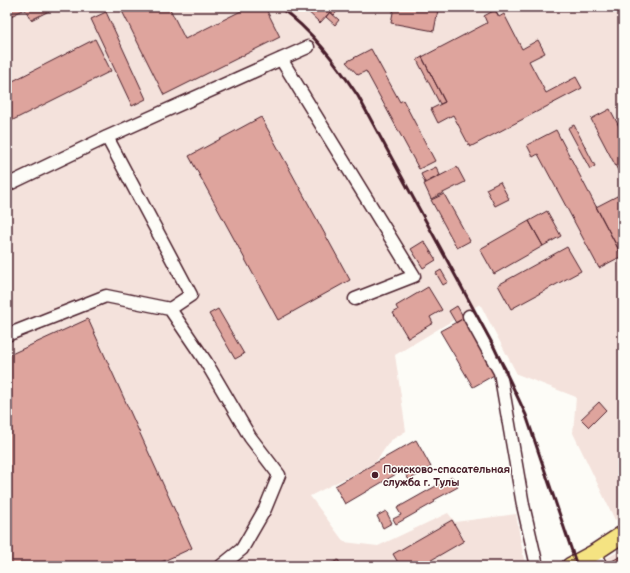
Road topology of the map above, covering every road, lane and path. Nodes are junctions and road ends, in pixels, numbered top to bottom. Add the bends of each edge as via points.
1 (308, 47) dead end
2 (281, 59) junction
3 (107, 136) junction
4 (7, 185) edge
5 (355, 299) dead end
6 (170, 309) junction
7 (469, 316) dead end
8 (7, 335) edge
9 (623, 534) edge
10 (597, 560) edge
11 (221, 566) edge
12 (537, 566) edge
13 (570, 566) edge

1 - 2 lane
2 - 3 lane
2 - 5 lane via 414,276
3 - 4 lane
3 - 6 lane via 191,295
6 - 8 lane via 106,296
6 - 11 lane via 206,362 250,437 279,475 265,509 242,549
7 - 12 lane via 500,372 510,424 518,505
9 - 10 main road
10 - 13 main road

